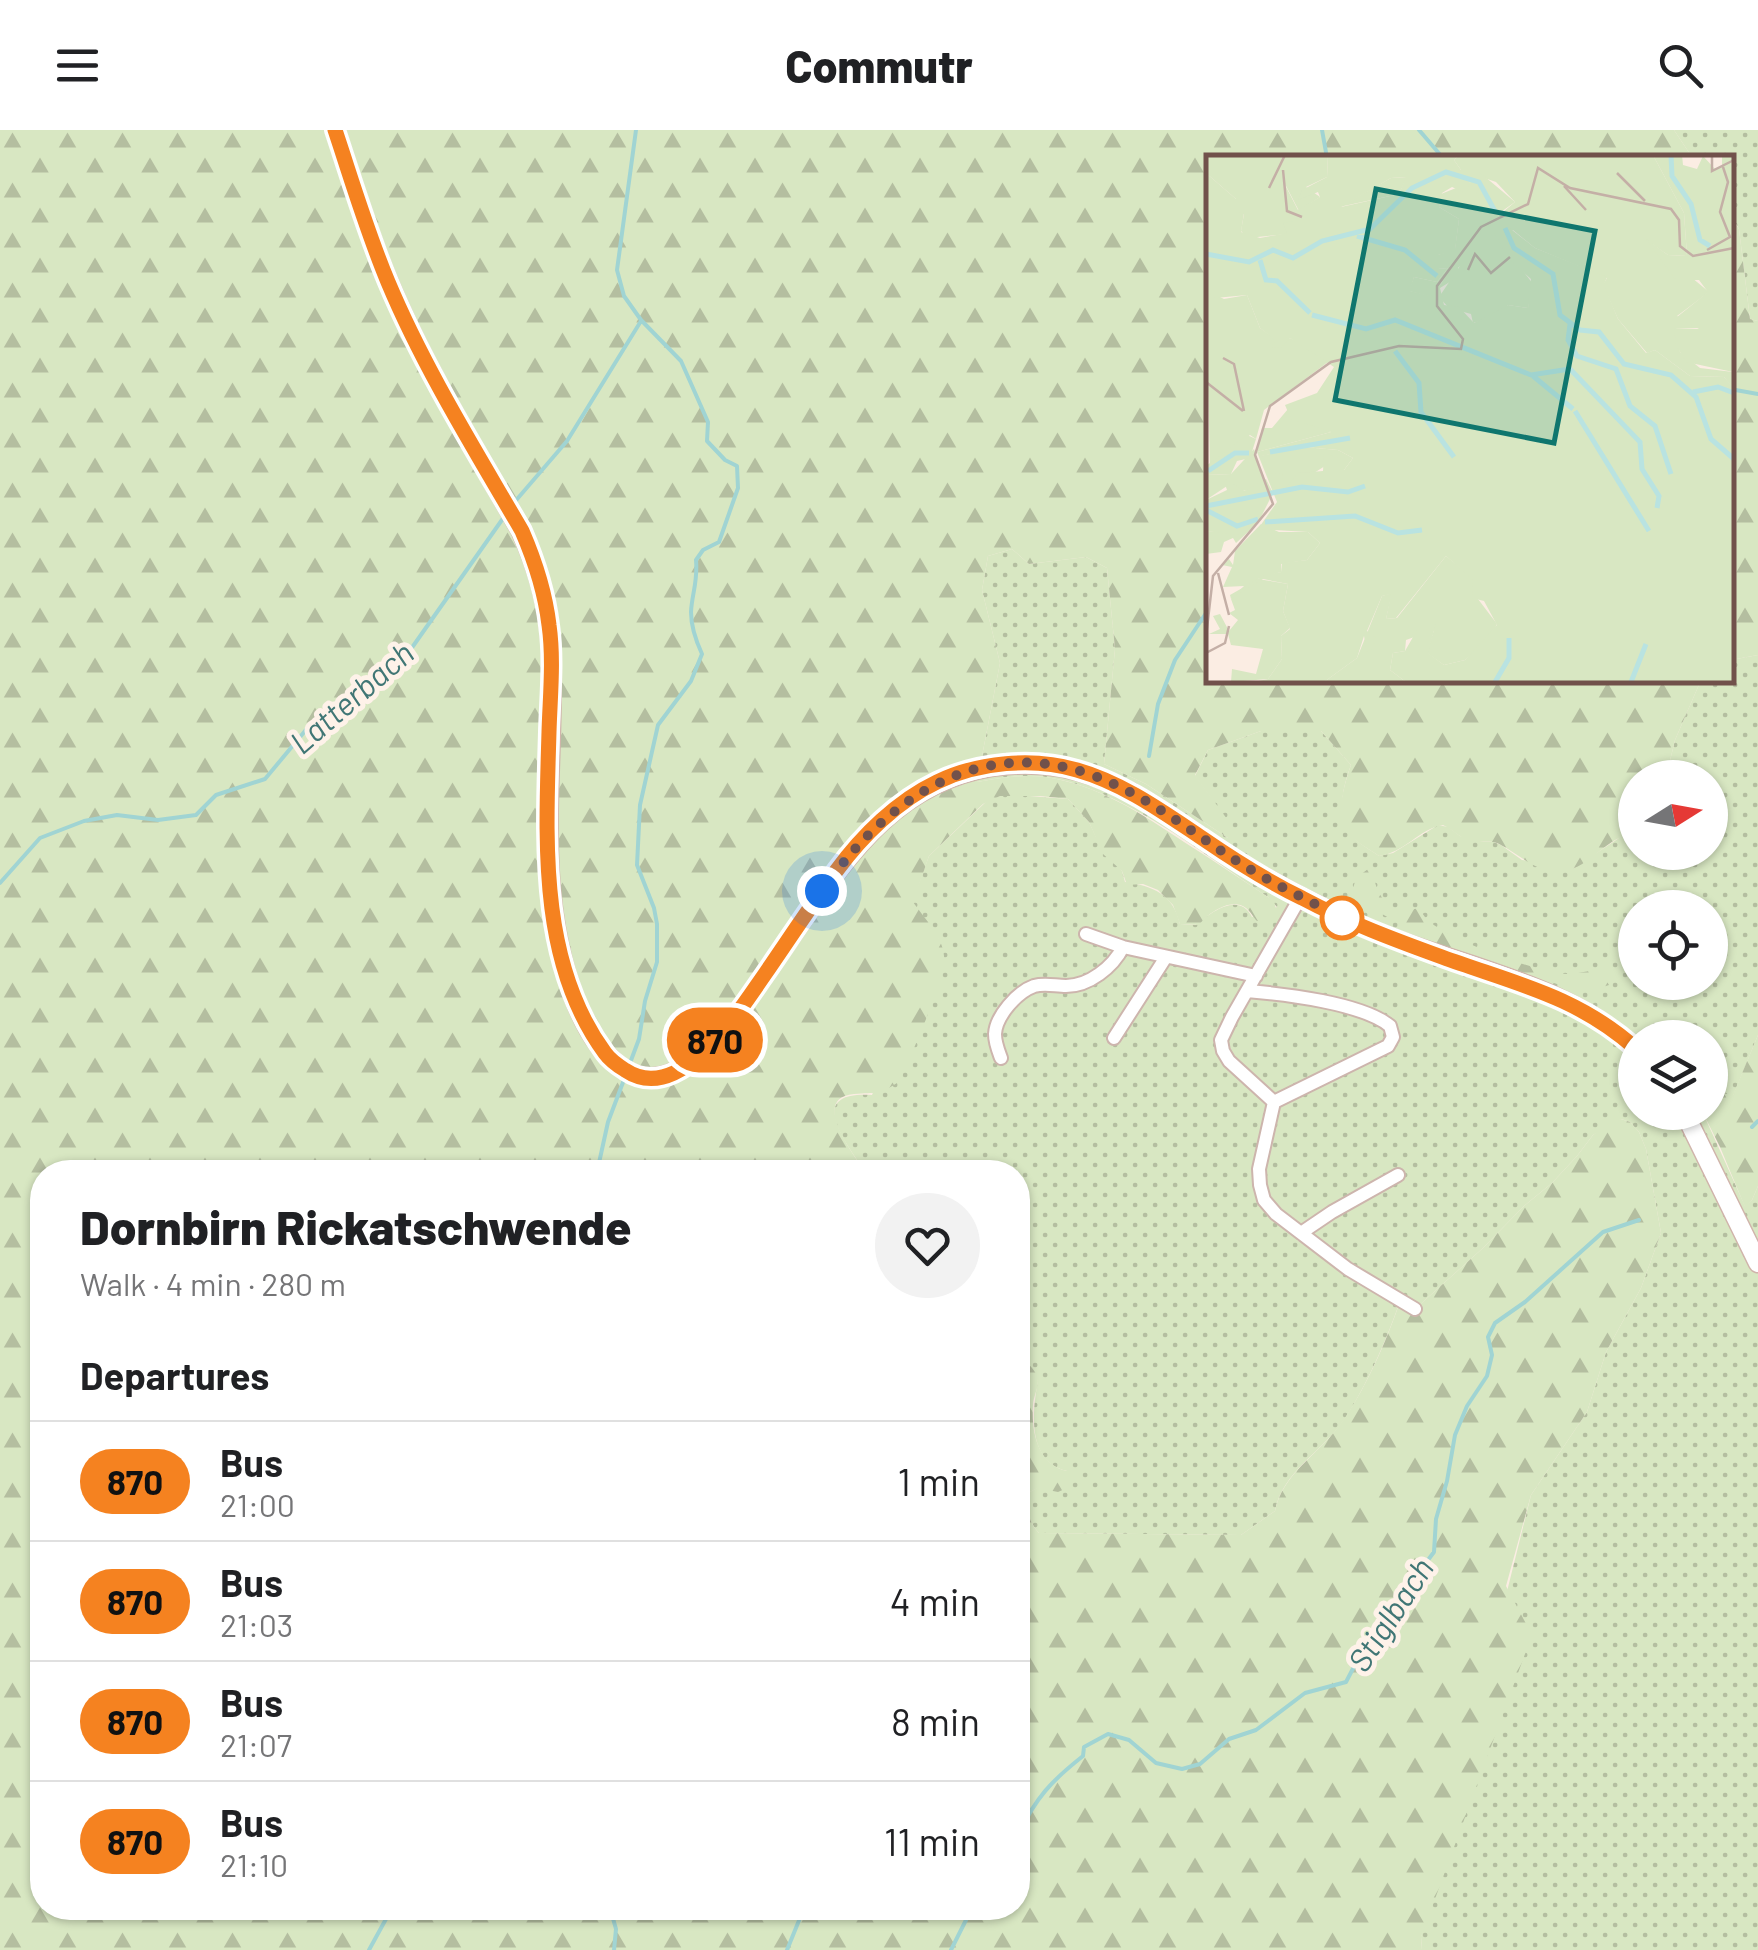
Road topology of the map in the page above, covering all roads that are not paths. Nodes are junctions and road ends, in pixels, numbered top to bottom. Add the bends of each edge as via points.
1 (335, 130) edge
2 (1300, 898) junction
3 (1086, 934) dead end
4 (1123, 947) junction
5 (1166, 956) junction
6 (1256, 976) junction
7 (1247, 991) junction
8 (1618, 1035) edge
9 (1114, 1038) dead end
10 (1001, 1058) dead end
11 (1274, 1102) junction
12 (1693, 1130) edge
13 (1398, 1175) dead end
14 (1302, 1233) junction
15 (1758, 1263) edge
16 (1414, 1309) dead end

1 - 2 main road via 388,282 535,561 550,637 554,927 570,988 608,1058 645,1079 692,1062 721,1034 838,868 876,826 937,782 971,770 1048,764 1096,776
2 - 6 street
2 - 8 main road via 1534,987
3 - 4 street
4 - 5 street
4 - 10 street via 1084,982 1035,986 1012,1002 995,1031
5 - 6 street
5 - 9 street
6 - 7 street
7 - 11 street via 1222,1046 1229,1061
7 - 11 street via 1360,1010 1393,1032 1380,1051
11 - 14 street via 1260,1185 1268,1206
12 - 15 main road
13 - 14 street
14 - 16 street

